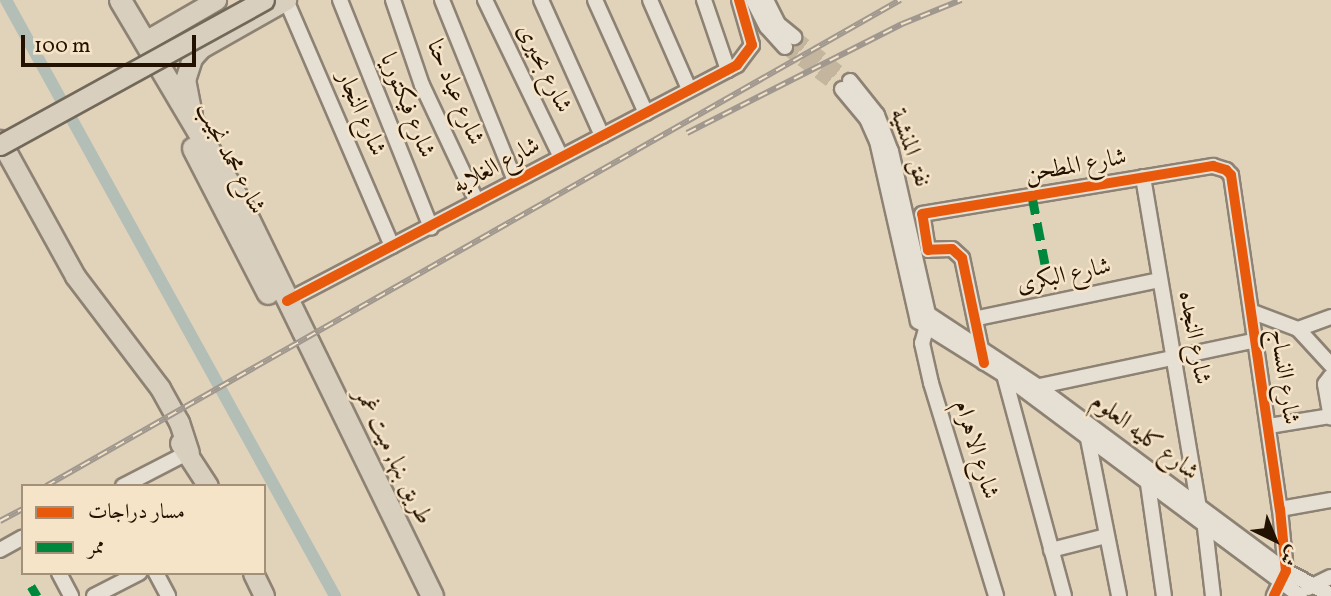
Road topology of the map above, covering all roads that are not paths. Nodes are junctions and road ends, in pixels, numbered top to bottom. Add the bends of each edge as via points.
1 (108, 0) edge
2 (120, 0) edge
3 (216, 0) edge
4 (243, 0) edge
5 (264, 0) edge
6 (286, 0) edge
7 (340, 0) edge
8 (393, 0) edge
9 (442, 0) edge
10 (485, 0) edge
11 (541, 0) edge
12 (595, 0) edge
13 (650, 0) edge
14 (704, 0) edge
15 (739, 0) edge
16 (753, 0) edge
17 (766, 0) edge
18 (147, 40) junction
19 (728, 70) junction
20 (846, 85) tunnel mouth
21 (690, 89) junction
22 (646, 113) junction
23 (192, 115) junction
24 (0, 133) edge
25 (602, 136) junction
26 (0, 143) edge
27 (561, 157) junction
28 (1231, 175) joint
29 (1143, 177) junction
30 (515, 181) junction
31 (477, 202) junction
32 (242, 223) junction
33 (431, 227) junction
34 (392, 246) junction
35 (1160, 280) junction
36 (286, 301) junction
37 (1252, 312) junction
38 (1331, 317) edge
39 (978, 318) junction
40 (927, 321) junction
41 (1298, 329) junction
42 (1256, 340) junction
43 (301, 344) junction
44 (984, 356) junction
45 (1173, 356) junction
46 (1331, 372) edge
47 (1004, 375) junction
48 (1030, 388) junction
49 (1331, 416) edge
50 (1269, 426) junction
51 (1088, 439) junction
52 (188, 452) junction
53 (361, 467) junction
54 (127, 484) edge
55 (207, 484) edge
56 (1148, 484) junction
57 (1331, 500) edge
58 (1199, 507) junction
59 (1280, 509) junction
60 (1205, 528) junction
61 (1106, 536) junction
62 (21, 538) edge
63 (0, 550) edge
64 (1051, 550) junction
65 (60, 575) edge
66 (104, 575) edge
67 (135, 575) edge
68 (157, 575) edge
69 (254, 575) edge
70 (1331, 577) edge
71 (1281, 584) edge
72 (1315, 584) junction
73 (110, 587) junction
74 (262, 595) edge
75 (1299, 595) edge
76 (71, 596) edge
77 (94, 596) edge
78 (168, 596) edge
79 (419, 596) edge
80 (432, 596) edge
81 (996, 596) edge
82 (1064, 596) edge
83 (1119, 596) edge
84 (1164, 596) edge
85 (1213, 596) edge
86 (1331, 596) edge

1 - 32 highway, شارع محمد نجيب
2 - 18 highway, شارع محمد نجيب
3 - 18 main road
4 - 24 main road
5 - 26 main road, bridge
6 - 23 main road via 201,48 192,58 185,80
6 - 34 street, شارع النجار
7 - 33 street, شارع فيكتوريا
8 - 31 street, شارع عياد حنا via 422,85
9 - 30 street
10 - 27 street, شارع بحيرى
11 - 25 street
12 - 22 street
13 - 21 street
14 - 19 street
15 - 19 street, شارع الغلايه via 752,46 744,60
16 - 17 street via 767,27 790,42
18 - 23 highway, شارع محمد نجيب
19 - 21 street, شارع الغلايه
20 - 40 street, نفق المنشية via 877,141 912,302
21 - 22 street, شارع الغلايه
22 - 25 street, شارع الغلايه
23 - 32 highway, شارع محمد نجيب
25 - 27 street, شارع الغلايه
26 - 52 main road via 60,253 176,414
27 - 30 street, شارع الغلايه
28 - 29 street, شارع المطحن via 1213,166
28 - 37 street, شارع النساج
29 - 35 street, شارع النجده
29 - 39 street, شارع المطحن via 924,213 920,218 927,248 958,253
30 - 31 street, شارع الغلايه
31 - 33 street, شارع الغلايه
32 - 36 highway, شارع محمد نجيب
32 - 43 highway, شارع محمد نجيب
33 - 34 street, شارع الغلايه
34 - 36 street, شارع الغلايه
35 - 39 street, شارع البكرى
35 - 45 street, شارع النجده
36 - 43 highway, شارع محمد نجيب
37 - 41 street
37 - 42 street, شارع النساج
38 - 41 street
39 - 44 street
40 - 44 street, شارع كليه العلوم
40 - 81 street, شارع الاهرام via 922,343 931,383
41 - 46 street
42 - 45 street
42 - 50 street, شارع النساج
43 - 53 highway, طريق بنها, ميت غمر
44 - 47 street, شارع كليه العلوم
44 - 48 street, شارع كليه العلوم
45 - 48 street
45 - 58 street, شارع النجده
46 - 49 street via 1325,384
47 - 48 street, شارع كليه العلوم
47 - 64 street
48 - 51 street, شارع كليه العلوم
48 - 58 street, شارع كليه العلوم
49 - 50 street
50 - 59 street, شارع النساج
51 - 56 street, شارع كليه العلوم
51 - 61 street
52 - 54 street
52 - 55 main road
53 - 79 highway, طريق بنها, ميت غمر
53 - 80 highway, طريق بنها, ميت غمر
56 - 60 street, شارع كليه العلوم
56 - 84 street
57 - 59 street
58 - 71 street, شارع كليه العلوم
59 - 71 street, شارع النساج
60 - 71 street, شارع كليه العلوم
60 - 85 street
61 - 64 street
61 - 83 street
62 - 63 street
64 - 82 street
65 - 76 street
66 - 73 street
67 - 73 street
68 - 78 street
69 - 74 main road
70 - 72 street
71 - 72 street, شارع كليه العلوم
71 - 75 street, شارع كليه العلوم
72 - 75 street
72 - 86 street, شارع كليه العلوم
73 - 77 street

